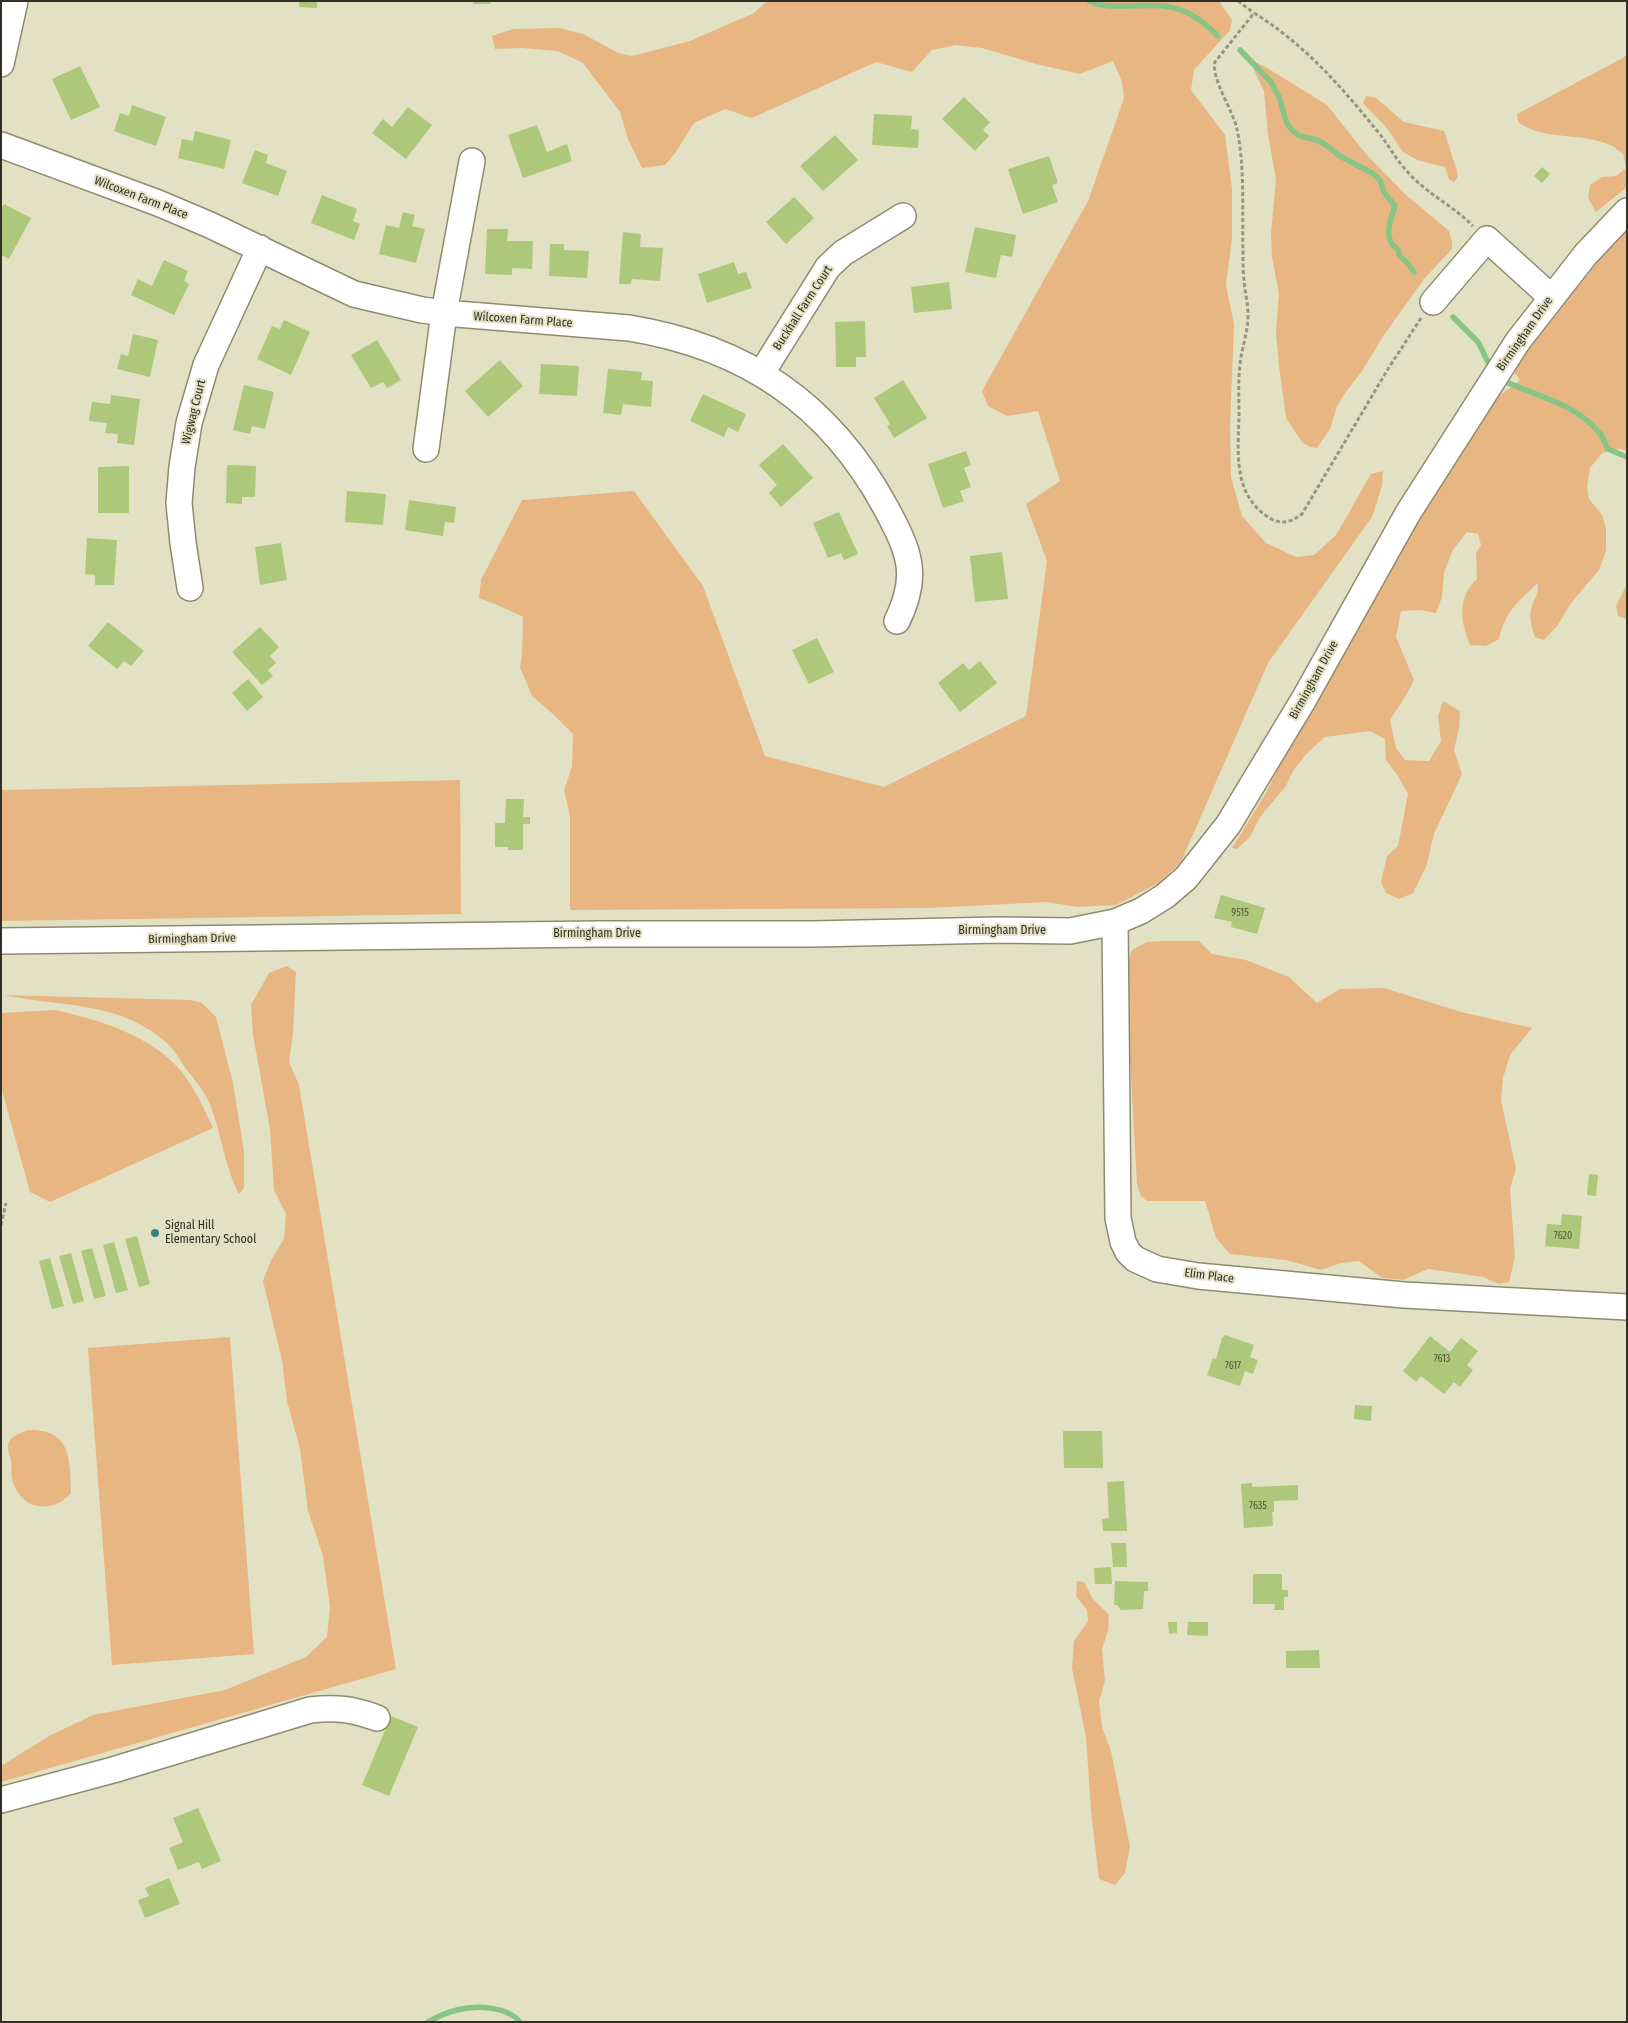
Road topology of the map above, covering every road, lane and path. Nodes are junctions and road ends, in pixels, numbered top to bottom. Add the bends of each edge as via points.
1 (15, 1) edge
2 (1238, 1) edge
3 (1254, 13) junction
4 (1, 64) edge
5 (1, 145) edge
6 (472, 160) dead end
7 (1627, 210) edge
8 (903, 216) dead end
9 (1488, 230) junction
10 (260, 248) junction
11 (1551, 297) junction
12 (1433, 302) joint
13 (444, 313) junction
14 (761, 374) junction
15 (426, 449) dead end
16 (190, 588) dead end
17 (897, 622) dead end
18 (1115, 922) junction
19 (1, 941) edge
20 (6, 1203) dead end
21 (1, 1225) edge
22 (1627, 1307) edge
23 (377, 1718) dead end
24 (1, 1800) edge

1 - 4 street
2 - 3 path
3 - 9 path via 1296,42 1340,88 1422,186
3 - 12 path via 1214,66 1233,113 1240,147 1248,329 1239,372 1238,456 1244,488 1258,510 1284,523 1302,514 1388,369
5 - 10 street, Wilcoxen Farm Place via 158,203
6 - 13 street
7 - 11 street, Birmingham Drive
8 - 14 street, Buckhall Farm Court via 851,247 828,267
9 - 11 street
9 - 12 street
10 - 13 street, Wilcoxen Farm Place via 354,294
10 - 16 street, Wigwag Court via 206,365 189,424 179,503
11 - 18 street, Birmingham Drive via 1518,341 1408,513 1304,699 1228,825 1186,878 1141,911
13 - 14 street, Wilcoxen Farm Place via 657,333 709,348
13 - 15 street
14 - 17 street, Wilcoxen Farm Place via 790,392 853,454 902,536 909,559 909,589
18 - 19 street, Birmingham Drive via 1070,931
18 - 22 street, Elim Place via 1118,1218 1123,1242 1135,1259 1157,1269 1198,1276 1404,1295
20 - 21 path
23 - 24 street via 353,1710 310,1710 113,1770

